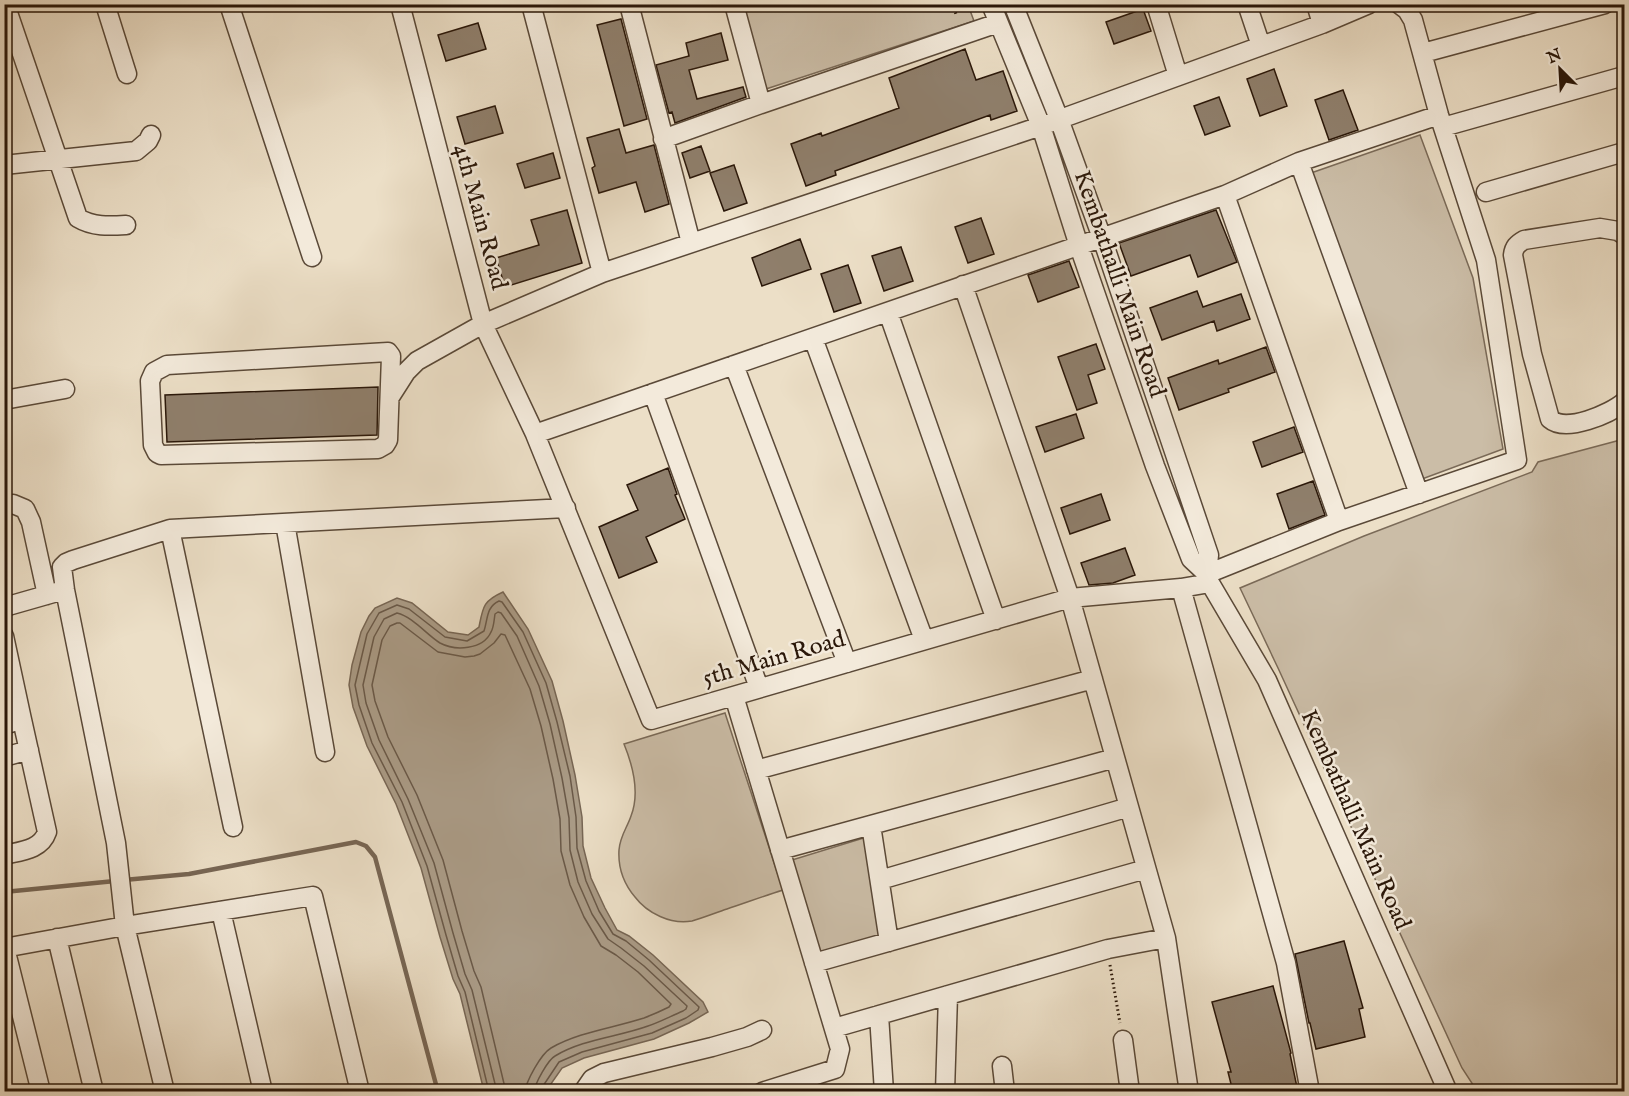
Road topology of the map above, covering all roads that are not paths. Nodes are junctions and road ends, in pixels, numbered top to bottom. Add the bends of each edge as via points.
1 (5, 4) edge
2 (105, 4) edge
3 (229, 4) edge
4 (400, 4) edge
5 (531, 4) edge
6 (629, 4) edge
7 (734, 4) edge
8 (991, 4) edge
9 (1013, 4) edge
10 (1156, 4) edge
11 (1247, 4) edge
12 (1316, 4) edge
13 (1369, 4) edge
14 (1399, 4) edge
15 (1605, 4) edge
16 (998, 23) junction
17 (1322, 24) junction
18 (1261, 46) junction
19 (1423, 53) junction
20 (128, 74) dead end
21 (1178, 76) junction
22 (1624, 76) edge
23 (761, 104) junction
24 (1059, 119) junction
25 (1441, 121) junction
26 (1041, 126) junction
27 (152, 135) dead end
28 (663, 139) junction
29 (1624, 152) edge
30 (58, 159) junction
31 (1299, 162) junction
32 (4, 165) edge
33 (1486, 192) dead end
34 (1225, 195) junction
35 (126, 225) dead end
36 (1624, 235) edge
37 (1102, 238) junction
38 (691, 243) junction
39 (1080, 246) junction
40 (1514, 255) junction
41 (312, 257) dead end
42 (1486, 260) junction
43 (602, 273) junction
44 (963, 285) junction
45 (888, 312) junction
46 (483, 324) junction
47 (813, 338) junction
48 (734, 365) junction
49 (65, 389) dead end
50 (653, 393) junction
51 (390, 397) junction
52 (4, 400) edge
53 (1624, 402) edge
54 (535, 434) junction
55 (1419, 494) junction
56 (4, 506) edge
57 (566, 508) junction
58 (1339, 521) junction
59 (285, 523) junction
60 (170, 530) junction
61 (1208, 578) junction
62 (1181, 588) junction
63 (56, 592) junction
64 (1070, 598) junction
65 (4, 608) edge
66 (996, 620) junction
67 (5, 636) edge
68 (924, 640) junction
69 (847, 663) junction
70 (1093, 679) junction
71 (759, 688) junction
72 (734, 696) junction
73 (21, 715) junction
74 (4, 725) edge
75 (29, 750) junction
76 (325, 752) dead end
77 (4, 757) edge
78 (1115, 758) junction
79 (756, 770) junction
80 (1129, 807) junction
81 (871, 825) junction
82 (232, 827) dead end
83 (780, 850) junction
84 (4, 855) edge
85 (1146, 869) junction
86 (880, 880) junction
87 (222, 911) junction
88 (125, 926) junction
89 (57, 938) junction
90 (1166, 938) junction
91 (889, 942) junction
92 (5, 948) edge
93 (814, 963) junction
94 (948, 995) junction
95 (879, 1015) junction
96 (834, 1028) junction
97 (762, 1030) dead end
98 (1123, 1040) road end
99 (1002, 1066) dead end
100 (41, 1092) edge
101 (94, 1092) edge
102 (165, 1092) edge
103 (263, 1092) edge
104 (360, 1092) edge
105 (583, 1092) edge
106 (762, 1092) edge
107 (884, 1092) edge
108 (945, 1092) edge
109 (1005, 1092) edge
110 (1130, 1092) edge
111 (1189, 1092) edge
112 (1310, 1092) edge
113 (1448, 1092) edge

1 - 30 street
2 - 20 street
3 - 41 street
4 - 46 street, 4th Main Road
5 - 43 street
6 - 28 street
7 - 23 street
8 - 16 street, Kembathalli Main Road
9 - 24 street, Kembathalli Main Road
10 - 21 street
11 - 18 street
12 - 17 street
13 - 17 street
14 - 19 street via 1413,20
15 - 19 street
16 - 23 street
16 - 26 street, Kembathalli Main Road
17 - 18 street
18 - 21 street
19 - 25 street
21 - 24 street
22 - 25 street
23 - 28 street
24 - 26 street
24 - 37 street, Kembathalli Main Road
25 - 31 street
25 - 42 street
26 - 38 street
26 - 39 street, Kembathalli Main Road
27 - 30 street via 136,151
28 - 38 street
29 - 33 street
30 - 32 street
30 - 35 street via 78,218 99,225
31 - 34 street
31 - 55 street
34 - 37 street
34 - 58 street
36 - 40 street via 1600,228 1524,240 1517,243
37 - 39 street
37 - 61 street, Kembathalli Main Road via 1209,555
38 - 43 street
39 - 44 street
39 - 61 street, Kembathalli Main Road via 1191,560
40 - 42 street
40 - 53 street via 1532,354 1550,418 1555,423 1580,422 1615,410
42 - 55 street, 5th Main Road via 1517,460
43 - 46 street
44 - 45 street
44 - 64 street
45 - 47 street
45 - 66 street
46 - 51 street via 417,361
46 - 54 street, 4th Main Road
47 - 48 street
47 - 68 street
48 - 50 street
48 - 69 street
49 - 52 street
50 - 54 street
50 - 71 street
51 - 51 street via 388,440 378,449 161,455 153,445 150,381 154,372 167,365 388,352
54 - 57 street, 5th Main Road
55 - 58 street, 5th Main Road
56 - 63 street via 14,504 25,509
57 - 59 street
57 - 72 street, 5th Main Road via 651,720
58 - 61 street, 5th Main Road
59 - 60 street
59 - 76 street
60 - 63 street via 66,564
60 - 82 street
61 - 62 street, 5th Main Road
61 - 113 street, Kembathalli Main Road via 1267,680
62 - 64 street, 5th Main Road
62 - 112 street via 1286,963
63 - 65 street
63 - 88 street via 116,843
64 - 66 street, 5th Main Road
64 - 70 street
66 - 68 street, 5th Main Road
67 - 73 street
68 - 69 street, 5th Main Road
69 - 71 street, 5th Main Road
70 - 78 street
70 - 79 street
71 - 72 street, 5th Main Road
72 - 79 street
73 - 74 street via 17,721
73 - 75 street
75 - 77 street
75 - 84 street via 47,832 39,845
78 - 80 street
78 - 81 street
79 - 83 street
80 - 85 street
80 - 86 street
81 - 83 street
81 - 86 street
83 - 93 street
85 - 90 street
85 - 91 street
86 - 91 street
87 - 88 street
87 - 103 street
87 - 104 street via 314,896
88 - 89 street
88 - 102 street
89 - 92 street
89 - 101 street
90 - 94 street via 1108,949
90 - 111 street
91 - 93 street
92 - 100 street
93 - 96 street
94 - 95 street
94 - 108 street
95 - 96 street
95 - 107 street
96 - 106 street via 840,1049 835,1069
97 - 105 street via 712,1047 604,1073 592,1079
98 - 110 street
99 - 109 street

